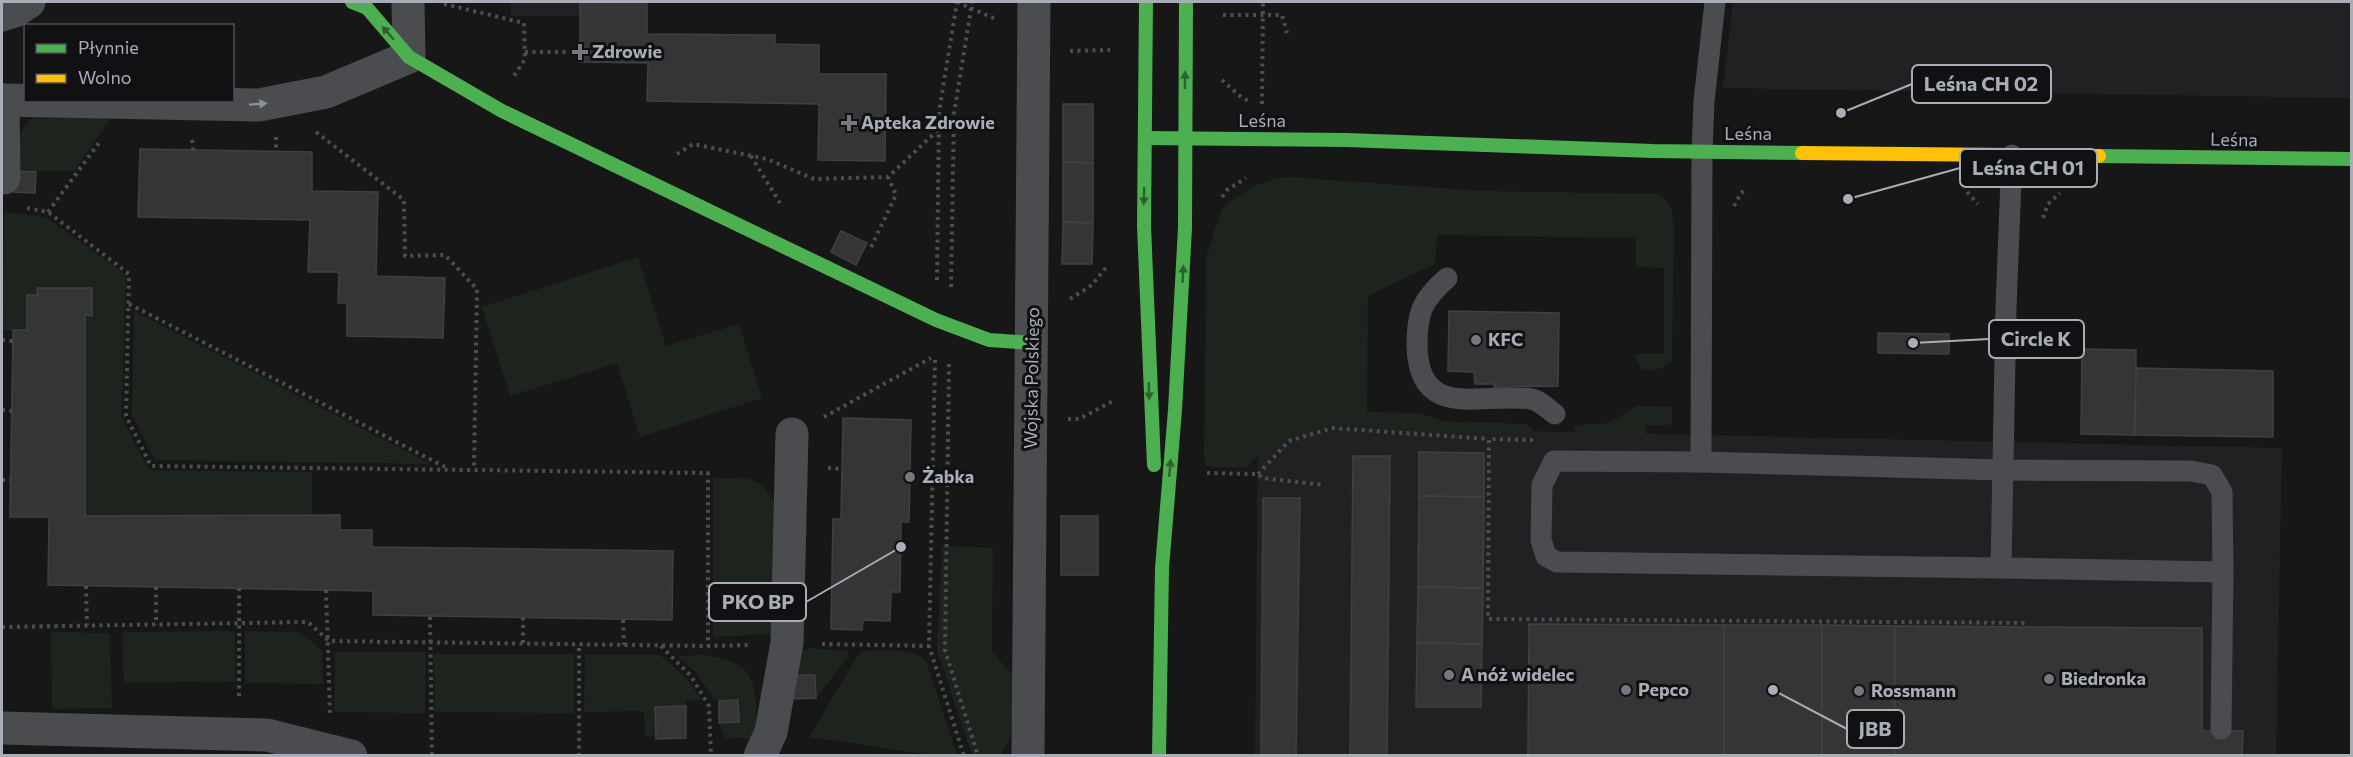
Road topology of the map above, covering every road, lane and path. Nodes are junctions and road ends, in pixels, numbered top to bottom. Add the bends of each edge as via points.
1 (29, 2) edge
2 (352, 2) edge
3 (408, 2) edge
4 (435, 2) edge
5 (957, 2) edge
6 (972, 2) edge
7 (1034, 2) edge
8 (1146, 2) edge
9 (1186, 2) edge
10 (1263, 2) edge
11 (1714, 2) edge
12 (971, 8) junction
13 (1233, 14) dead end
14 (2, 15) edge
15 (1263, 15) junction
16 (1146, 32) junction
17 (1287, 33) dead end
18 (1034, 36) junction
19 (525, 52) junction
20 (580, 52) dead end
21 (409, 57) junction
22 (508, 84) dead end
23 (2, 100) edge
24 (24, 100) edge
25 (129, 102) joint
26 (276, 102) junction
27 (1262, 105) dead end
28 (939, 129) junction
29 (1145, 138) junction
30 (1185, 138) junction
31 (276, 152) dead end
32 (1702, 152) junction
33 (2012, 155) junction
34 (674, 156) dead end
35 (2352, 159) edge
36 (888, 177) junction
37 (4, 178) dead end
38 (25, 208) dead end
39 (48, 212) junction
40 (871, 247) dead end
41 (1110, 257) dead end
42 (1447, 278) dead end
43 (129, 304) junction
44 (1033, 306) junction
45 (936, 320) junction
46 (950, 325) junction
47 (2, 340) edge
48 (13, 341) dead end
49 (1032, 344) junction
50 (1113, 401) dead end
51 (2, 410) edge
52 (12, 411) dead end
53 (1555, 414) dead end
54 (1031, 418) junction
55 (792, 434) joint
56 (1489, 439) dead end
57 (1701, 462) junction
58 (447, 469) junction
59 (474, 469) junction
60 (2003, 470) junction
61 (1210, 473) dead end
62 (1258, 474) junction
63 (2, 480) edge
64 (10, 480) dead end
65 (1324, 485) dead end
66 (1162, 568) junction
67 (2001, 568) junction
68 (2223, 572) junction
69 (86, 586) dead end
70 (156, 587) dead end
71 (239, 588) dead end
72 (326, 590) dead end
73 (430, 616) dead end
74 (524, 618) dead end
75 (623, 620) dead end
76 (240, 623) junction
77 (87, 625) junction
78 (156, 625) junction
79 (2, 627) edge
80 (328, 641) junction
81 (430, 642) junction
82 (787, 643) junction
83 (523, 644) junction
84 (579, 645) junction
85 (624, 645) junction
86 (661, 646) junction
87 (708, 646) junction
88 (929, 646) junction
89 (2, 728) edge
90 (2221, 729) dead end
91 (239, 734) junction
92 (124, 744) edge
93 (341, 753) edge
94 (432, 756) edge
95 (579, 756) edge
96 (711, 756) edge
97 (760, 756) edge
98 (964, 756) edge
99 (978, 756) edge
100 (1028, 756) edge
101 (1160, 756) edge

1 - 14 street
21 -> 2 street via 367,8
3 - 21 street
4 - 19 path via 525,23
5 - 12 path
5 - 28 path
6 - 12 path
7 - 18 street, Wojska Polskiego
8 - 16 street
30 -> 9 street
10 - 15 path
11 - 32 lane
12 - 18 path
12 - 46 path via 954,114
13 - 15 path
15 - 17 path via 1282,15
15 - 27 path
16 - 18 path via 1127,32 1111,50 1064,52
16 - 29 street
18 - 44 street, Wojska Polskiego
19 - 20 path
19 - 22 path via 525,59
21 - 26 street via 326,92
21 - 45 street via 502,111
23 - 24 street
23 - 37 street
25 -> 26 street
25 - 39 path
26 - 31 path
26 - 59 path via 404,200 405,256 445,255 477,289
28 - 36 path
28 - 45 path
29 - 30 street, Leśna
29 -> 66 street via 1150,410
30 - 32 street, Leśna
66 -> 30 street via 1183,264
32 - 33 street, Leśna
32 - 57 lane
33 - 35 street, Leśna
33 - 60 lane
34 - 36 path via 693,144 767,159 814,179
36 - 40 path via 896,195
38 - 39 path
39 - 43 path via 129,274
41 - 44 path via 1108,266 1092,285 1058,305
42 - 53 lane via 1429,294 1419,312 1418,364 1423,379 1434,391 1449,398 1534,399
43 - 58 path
43 - 58 path via 126,416 152,466
44 - 49 street, Wojska Polskiego
45 - 46 street
46 - 49 street via 989,340
46 - 99 path via 945,650
47 - 48 path
49 - 54 street, Wojska Polskiego
50 - 54 path via 1079,419
51 - 52 path
54 - 100 street, Wojska Polskiego
55 - 82 street
55 - 88 path via 936,356
56 - 62 path via 1332,428 1289,441
57 - 60 lane
57 - 67 lane via 1554,461 1542,485 1542,540 1546,556 1557,562
58 - 59 path
59 - 87 path via 708,473
60 - 67 lane
60 - 68 lane via 2191,471 2212,475 2222,492
61 - 62 path
62 - 65 path via 1262,478
63 - 64 path
66 - 101 street
67 - 68 lane
68 - 90 lane
69 - 77 path
70 - 78 path
71 - 76 path
72 - 80 path
73 - 81 path
74 - 83 path
75 - 85 path
76 - 78 path
76 - 80 path via 308,622
76 - 91 path
77 - 78 path
77 - 79 path
80 - 81 path
80 - 93 path
81 - 83 path
81 - 94 path
82 - 87 path
82 - 88 path
82 - 97 street via 771,732
83 - 84 path
84 - 85 path
84 - 95 path
85 - 86 path
86 - 87 path
86 - 96 path via 692,676 709,706
88 - 98 path
89 - 92 street
91 - 92 street
91 - 93 street via 267,735

